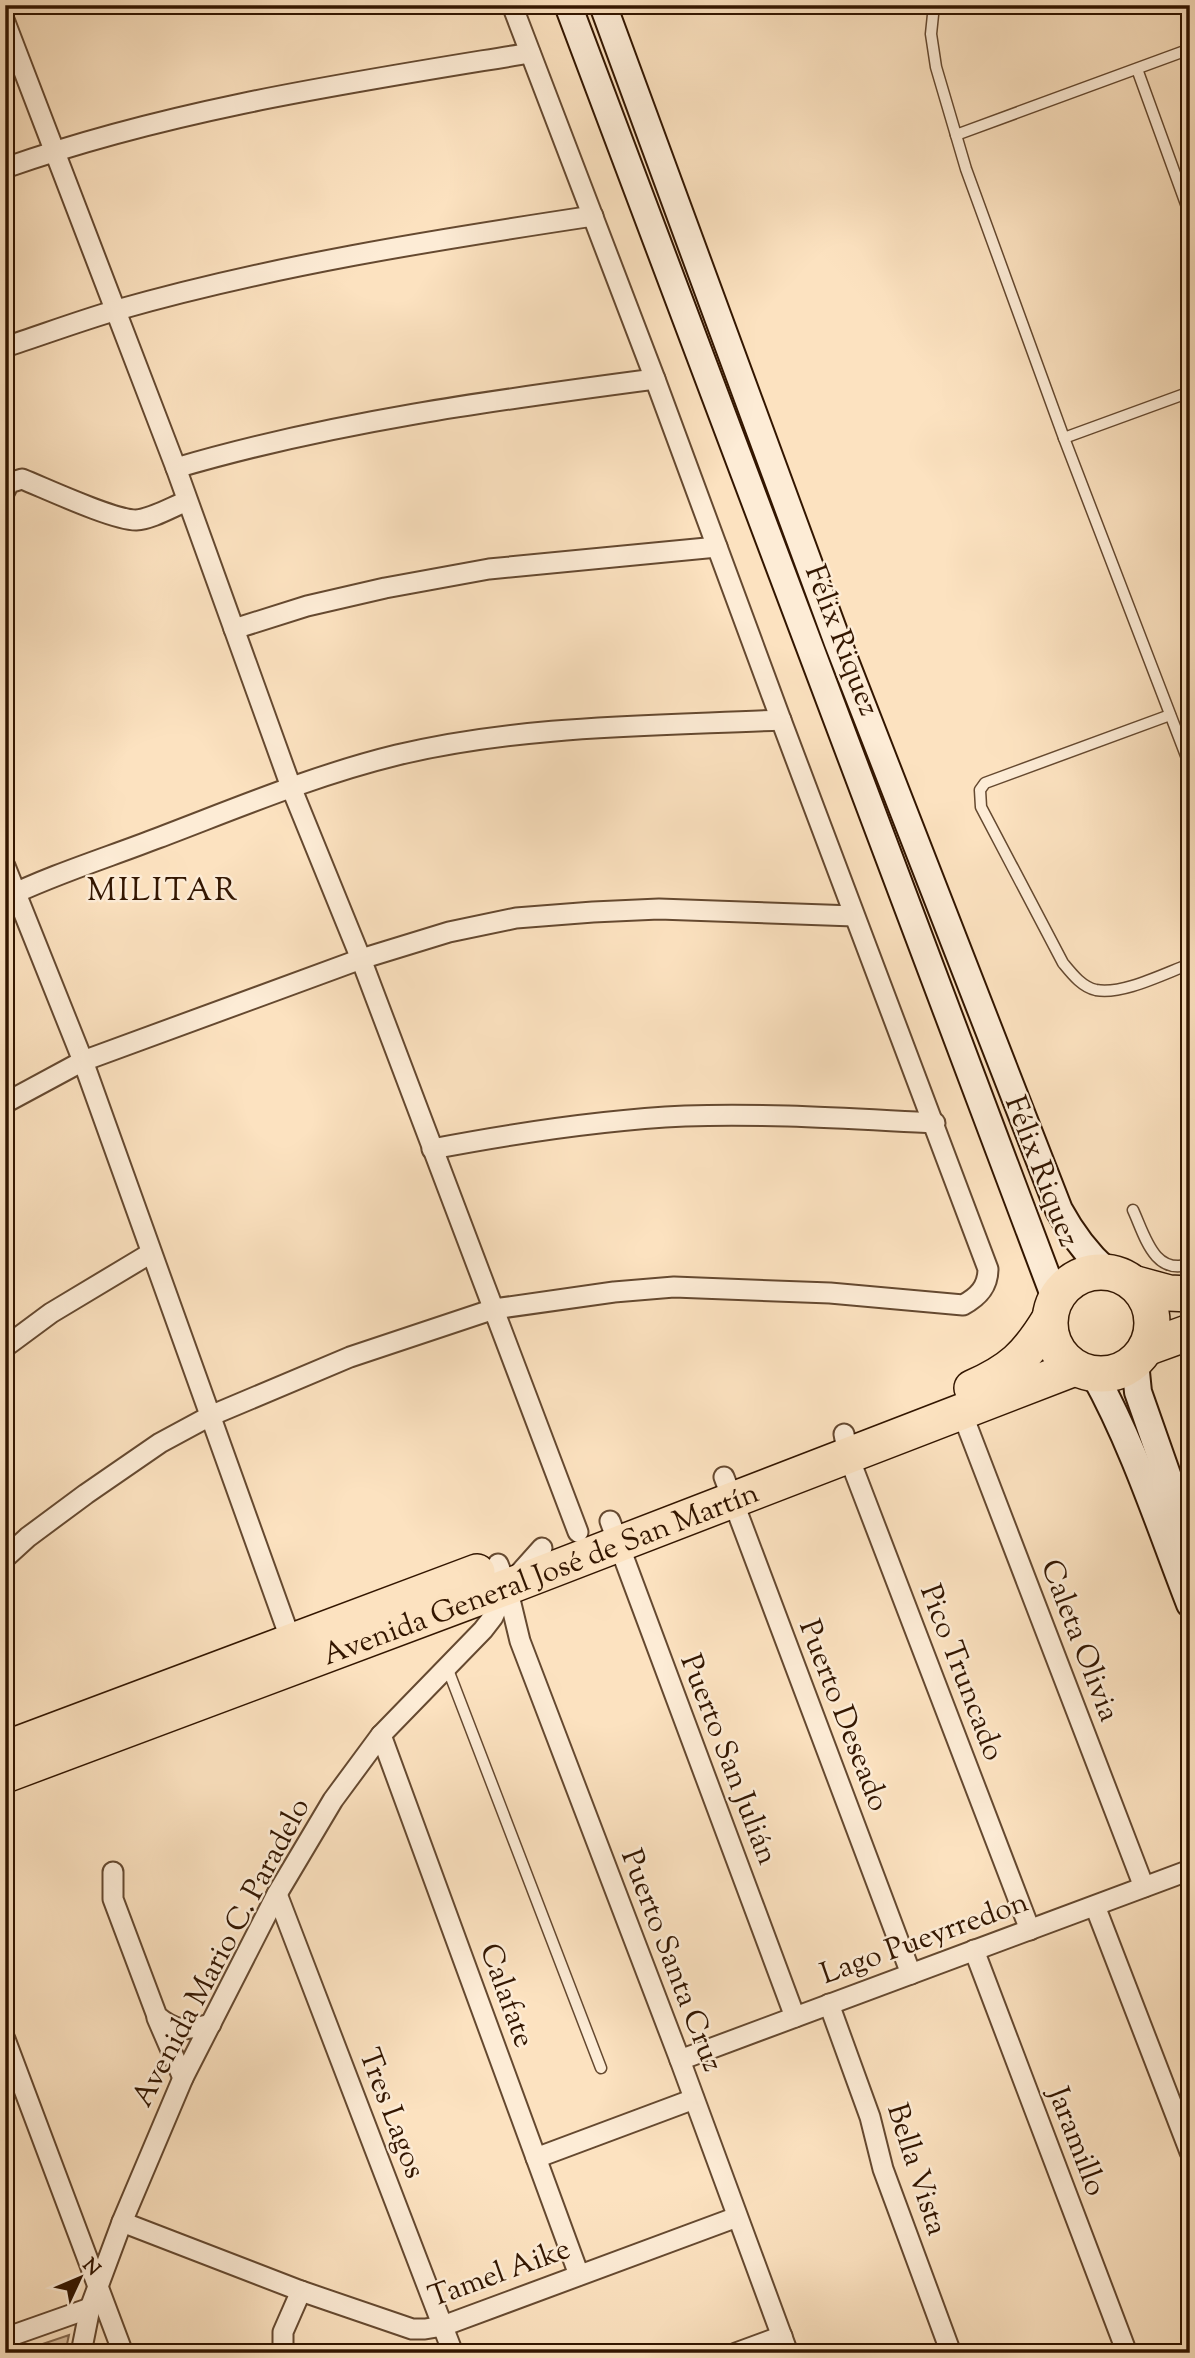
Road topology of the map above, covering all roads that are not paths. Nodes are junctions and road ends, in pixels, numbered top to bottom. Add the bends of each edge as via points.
1 (512, 5) edge
2 (568, 5) edge
3 (603, 5) edge
4 (934, 5) edge
5 (5, 22) edge
6 (1190, 49) edge
7 (530, 53) junction
8 (1137, 69) junction
9 (956, 135) junction
10 (55, 151) junction
11 (5, 168) edge
12 (1190, 215) edge
13 (593, 216) junction
14 (116, 310) junction
15 (5, 347) edge
16 (655, 379) junction
17 (1190, 392) edge
18 (1064, 438) junction
19 (176, 468) junction
20 (5, 491) edge
21 (187, 501) junction
22 (717, 547) junction
23 (234, 629) junction
24 (1170, 715) junction
25 (781, 720) junction
26 (1190, 766) edge
27 (290, 787) junction
28 (5, 866) edge
29 (10, 896) edge
30 (854, 916) junction
31 (361, 959) junction
32 (1190, 964) edge
33 (83, 1061) junction
34 (5, 1103) edge
35 (935, 1123) junction
36 (432, 1149) junction
37 (1133, 1210) dead end
38 (151, 1253) junction
39 (1190, 1264) edge
40 (1121, 1278) junction
41 (1190, 1294) edge
42 (494, 1309) junction
43 (1052, 1309) junction
44 (1190, 1332) edge
45 (5, 1347) edge
46 (1141, 1355) junction
47 (1084, 1371) junction
48 (962, 1413) junction
49 (210, 1416) junction
50 (846, 1445) junction
51 (728, 1488) junction
52 (601, 1532) junction
53 (1190, 1540) edge
54 (5, 1558) edge
55 (503, 1575) junction
56 (1190, 1603) edge
57 (296, 1653) junction
58 (446, 1667) junction
59 (381, 1735) junction
60 (5, 1749) edge
61 (5, 1775) edge
62 (1190, 1870) edge
63 (113, 1872) dead end
64 (1144, 1887) junction
65 (277, 1894) junction
66 (1095, 1906) junction
67 (1030, 1930) junction
68 (974, 1950) junction
69 (911, 1974) junction
70 (829, 2004) junction
71 (157, 2016) junction
72 (795, 2017) junction
73 (211, 2024) junction
74 (5, 2039) edge
75 (680, 2060) junction
76 (601, 2068) dead end
77 (183, 2078) junction
78 (694, 2099) junction
79 (1190, 2152) edge
80 (536, 2158) junction
81 (737, 2217) junction
82 (122, 2222) junction
83 (579, 2275) junction
84 (99, 2288) junction
85 (302, 2291) junction
86 (90, 2308) junction
87 (443, 2326) junction
88 (5, 2338) edge
89 (785, 2344) edge
90 (82, 2353) edge
91 (123, 2353) edge
92 (283, 2353) edge
93 (453, 2353) edge
94 (736, 2353) edge
95 (951, 2353) edge
96 (1127, 2353) edge

1 - 7 street
2 - 43 street, Félix Riquez
3 - 40 street, Félix Riquez via 838,643 1054,1198 1073,1236 1090,1257
4 - 9 lane via 936,67
5 - 10 street, Puerto San Julián
6 - 8 lane
7 - 10 street via 306,90 167,120
7 - 13 street
8 - 9 lane
8 - 12 lane
9 - 18 lane
10 - 11 street
10 - 14 street, Puerto San Julián
13 - 14 street via 379,250
13 - 16 street
14 - 15 street
14 - 19 street, Puerto San Julián
16 - 19 street via 425,412 237,450
16 - 22 street
17 - 18 lane
18 - 24 lane
19 - 21 street, Puerto San Julián
20 - 21 street via 9,483 22,479 135,520
21 - 23 street, Puerto San Julián
22 - 23 street via 489,569 307,606
22 - 25 street
23 - 27 street, Puerto San Julián
24 - 26 lane
24 - 32 lane via 985,783 979,790 981,807 1063,963 1078,981 1095,990 1117,990
25 - 27 street via 465,742 373,761
25 - 30 street
27 - 29 street
27 - 31 street, Puerto San Julián
28 - 29 street
29 - 33 street
30 - 31 street via 659,909 516,918 449,932
30 - 35 street
31 - 33 street
31 - 36 street, Puerto San Julián
33 - 34 street
33 - 38 street
35 - 36 street via 762,1114 684,1116 591,1123
35 - 42 street via 988,1269 983,1289 963,1305 830,1293 674,1287
36 - 42 street, Puerto San Julián
37 - 39 lane via 1162,1262 1179,1267
38 - 45 street via 51,1313
38 - 49 street
40 - 41 highway via 1169,1293
40 - 43 highway, Avenida General José de San Martín via 1089,1272 1074,1279
40 - 46 highway via 1146,1298 1152,1314 1152,1332
42 - 49 street via 350,1357
42 - 52 street, Puerto San Julián
43 - 47 highway via 1055,1348
43 - 50 highway, Avenida General José de San Martín via 1032,1348 1009,1369
44 - 46 highway, Avenida General José de San Martín
46 - 47 highway, Avenida General José de San Martín via 1116,1372
46 - 53 street via 1138,1392
47 - 48 highway, Avenida General José de San Martín
47 - 56 street via 1112,1407
48 - 50 highway, Avenida General José de San Martín
48 - 64 street, Caleta Olivia
49 - 54 street via 96,1486
49 - 57 street
50 - 51 highway, Avenida General José de San Martín
50 - 67 street, Pico Truncado
51 - 52 highway, Avenida General José de San Martín
51 - 69 street, Puerto Deseado
52 - 55 highway, Avenida General José de San Martín
52 - 55 highway, Avenida General José de San Martín via 542,1548
52 - 72 street, Puerto San Julián
55 - 57 highway, Avenida General José de San Martín
55 - 58 street, Avenida Mario C. Paradelo via 488,1623
55 - 75 street, Puerto Santa Cruz via 520,1641
57 - 60 highway, Avenida General José de San Martín
57 - 61 highway, Avenida General José de San Martín
58 - 59 street, Avenida Mario C. Paradelo
58 - 76 lane
59 - 65 street, Avenida Mario C. Paradelo via 333,1800
59 - 80 street, Calafate
62 - 64 street, Lago Pueyrredon
63 - 71 street via 113,1899
64 - 66 street, Lago Pueyrredon
65 - 73 street, Avenida Mario C. Paradelo
65 - 87 street, Tres Lagos
66 - 67 street, Lago Pueyrredon
66 - 79 street
67 - 68 street, Lago Pueyrredon
68 - 69 street, Lago Pueyrredon
68 - 96 street, Jaramillo
69 - 70 street, Lago Pueyrredon
70 - 72 street, Lago Pueyrredon
70 - 95 street, Bella Vista
71 - 73 street via 176,2029
71 - 77 street
72 - 75 street, Lago Pueyrredon
73 - 77 street, Avenida Mario C. Paradelo
74 - 84 street
75 - 78 street, Puerto Santa Cruz
77 - 82 street, Avenida Mario C. Paradelo
78 - 80 street
78 - 81 street, Puerto Santa Cruz
80 - 83 street, Calafate
81 - 83 street, Tamel Aike
81 - 89 street, Puerto Santa Cruz
82 - 84 street, Avenida Mario C. Paradelo
82 - 85 street, Tamel Aike
83 - 87 street, Tamel Aike
84 - 86 street, Avenida Mario C. Paradelo
84 - 91 street
85 - 87 street, Tamel Aike via 412,2329
85 - 92 street via 283,2332
86 - 88 street
86 - 90 street, Avenida Mario C. Paradelo
87 - 93 street, Tres Lagos
89 - 94 street

